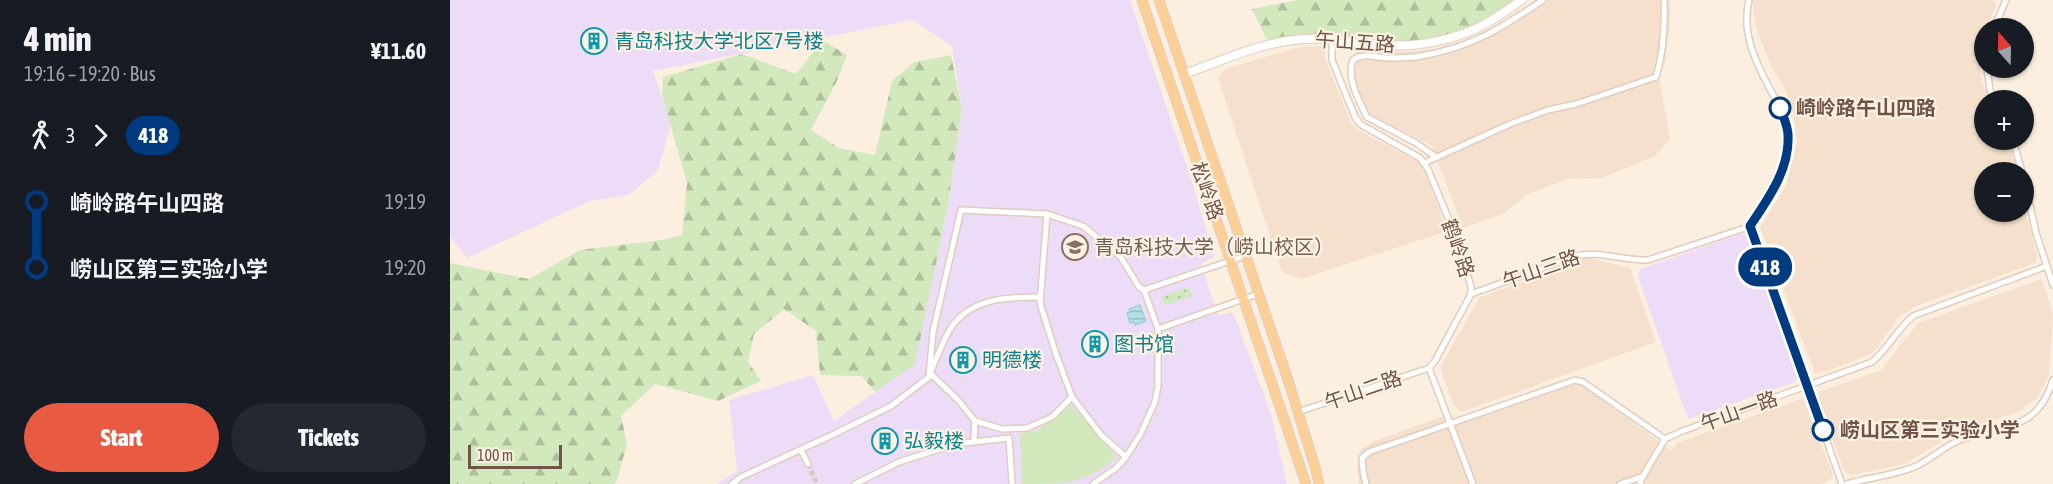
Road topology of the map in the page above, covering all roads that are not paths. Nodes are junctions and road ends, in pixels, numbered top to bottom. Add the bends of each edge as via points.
1 (1142, 0) edge
2 (1158, 0) edge
3 (1522, 0) edge
4 (1543, 0) edge
5 (1664, 0) edge
6 (1749, 0) edge
7 (2005, 0) edge
8 (1998, 18) edge
9 (1332, 40) junction
10 (1184, 74) junction
11 (1436, 157) junction
12 (1424, 163) junction
13 (1047, 214) junction
14 (2034, 222) edge
15 (1750, 226) junction
16 (1245, 256) junction
17 (1231, 261) junction
18 (2047, 266) junction
19 (2053, 285) edge
20 (1144, 290) junction
21 (1258, 294) junction
22 (1471, 294) junction
23 (1040, 297) junction
24 (1243, 299) junction
25 (1158, 329) junction
26 (1429, 368) junction
27 (930, 373) junction
28 (2053, 380) edge
29 (1807, 387) junction
30 (1072, 397) junction
31 (1298, 412) junction
32 (975, 420) junction
33 (1450, 424) junction
34 (1665, 440) junction
35 (974, 441) junction
36 (801, 450) junction
37 (1126, 457) junction
38 (808, 464) tunnel mouth
39 (1644, 476) junction
40 (732, 484) edge
41 (855, 484) edge
42 (1012, 484) edge
43 (1093, 484) edge
44 (1306, 484) edge
45 (1319, 484) edge
46 (1366, 484) edge
47 (1473, 484) edge
48 (1620, 484) edge
49 (1641, 484) edge
50 (1842, 484) edge
51 (1847, 484) edge

1 - 17 main road, 松岭路
2 - 10 main road, 松岭路
3 - 9 street, 午山五路 via 1485,24 1435,41 1387,46
4 - 11 street via 1499,30 1443,52 1410,58 1368,56 1353,60 1350,75 1367,117
5 - 11 street via 1665,30 1656,76 1548,110
6 - 15 street via 1747,35 1789,134 1786,161 1772,193
7 - 8 street
9 - 10 street, 午山五路 via 1316,38 1269,45
9 - 12 street via 1332,60 1360,124
10 - 16 main road, 松岭路
11 - 12 street
12 - 22 street, 鹤岭路 via 1451,225
13 - 20 street via 1083,226 1099,238 1120,256 1138,287
13 - 23 street
13 - 27 street via 961,210 933,332
14 - 18 street
15 - 22 street, 午山三路 via 1648,260 1587,253
15 - 29 street
16 - 17 street
16 - 21 main road, 松岭路
17 - 20 street
17 - 24 main road, 松岭路
18 - 19 street
18 - 29 street, 午山一路 via 1922,312 1904,324 1872,362
20 - 25 street
21 - 24 street
21 - 31 main road, 松岭路
22 - 26 street, 鹤岭路
23 - 27 street via 1009,297 979,303 950,329
23 - 30 street
24 - 25 street
24 - 44 main road, 松岭路
25 - 37 street via 1155,402
26 - 31 street, 午山二路
26 - 33 street
27 - 32 street
27 - 36 street via 891,406
28 - 51 street via 2038,410 2022,423 1960,440 1899,473
29 - 34 street, 午山一路
29 - 50 street
30 - 32 street via 1052,417 1027,428 1002,429
30 - 37 street via 1102,436
31 - 45 main road, 松岭路
32 - 35 street
33 - 34 street via 1575,380
33 - 46 street via 1369,452 1362,458
33 - 47 street
34 - 39 street
35 - 41 street via 899,462
35 - 42 street via 1010,438
36 - 38 street
36 - 40 street
37 - 43 street
39 - 48 street
39 - 49 street

